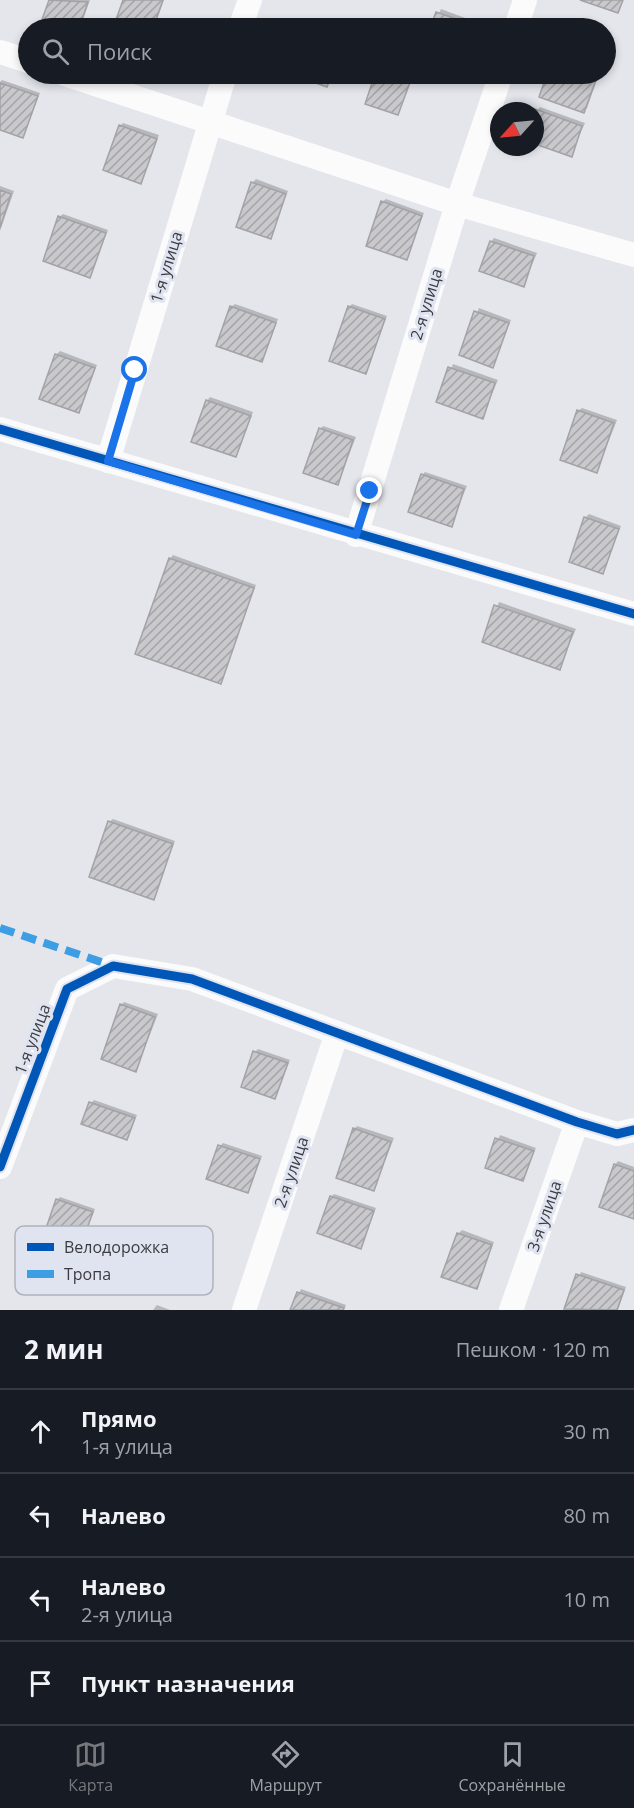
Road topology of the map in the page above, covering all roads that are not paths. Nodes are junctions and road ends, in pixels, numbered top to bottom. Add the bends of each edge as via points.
1 (250, 0) edge
2 (525, 0) edge
3 (244, 18) edge
4 (519, 18) edge
5 (0, 52) edge
6 (18, 58) edge
7 (95, 84) edge
8 (222, 84) edge
9 (498, 84) edge
10 (210, 122) junction
11 (457, 204) junction
12 (634, 255) edge
13 (0, 429) edge
14 (108, 461) junction
15 (356, 535) junction
16 (634, 614) edge
17 (337, 1033) junction
18 (577, 1122) junction
19 (634, 1130) edge
20 (0, 1167) edge
21 (244, 1310) edge
22 (511, 1310) edge

1 - 3 street
2 - 4 street
5 - 6 street
7 - 10 street
8 - 10 street, 1-я улица
9 - 11 street, 2-я улица
10 - 11 street
10 - 14 street, 1-я улица
11 - 12 street
11 - 15 street, 2-я улица
13 - 14 street
14 - 15 street
15 - 16 street
17 - 18 street
17 - 20 street, 1-я улица via 192,979 113,966 67,989
17 - 21 street, 2-я улица
18 - 19 street via 617,1134
18 - 22 street, 3-я улица

